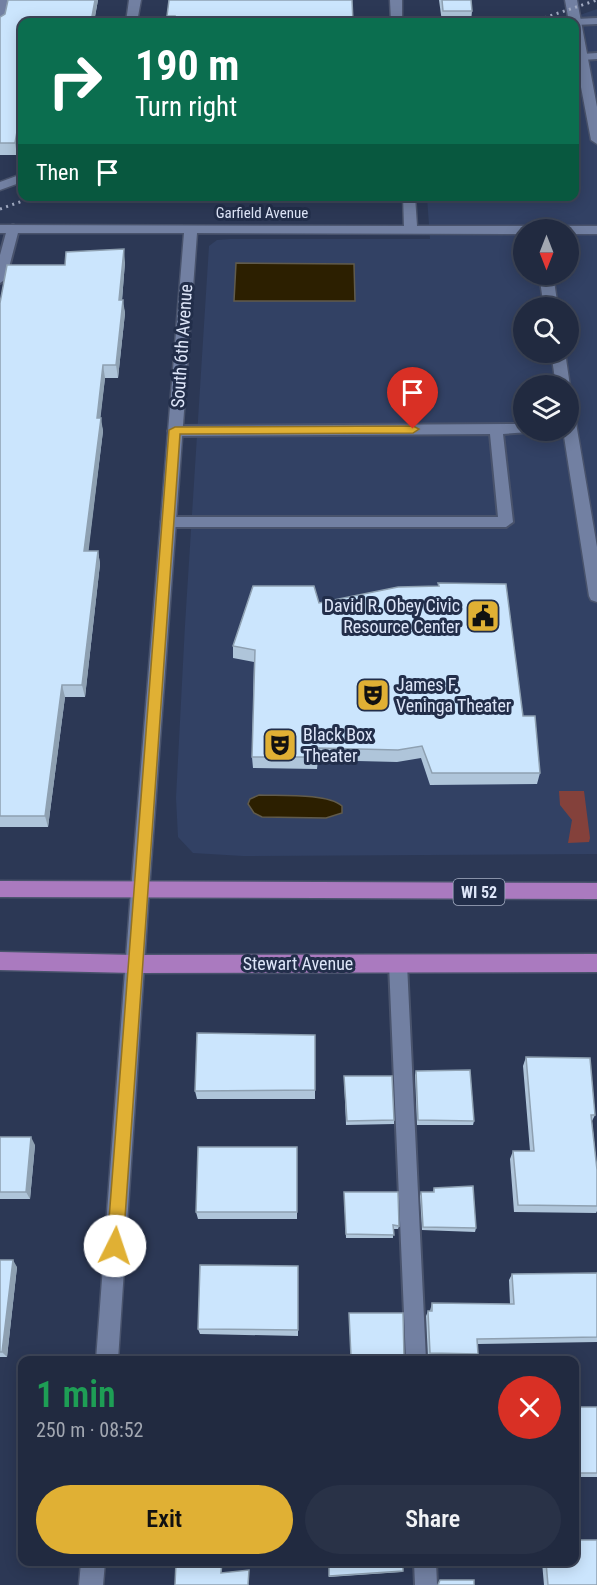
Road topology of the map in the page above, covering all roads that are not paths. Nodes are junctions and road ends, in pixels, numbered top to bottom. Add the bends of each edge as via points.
1 (5, 0) edge
2 (135, 0) edge
3 (396, 0) edge
4 (571, 0) edge
5 (133, 18) edge
6 (397, 18) edge
7 (574, 18) edge
8 (597, 21) edge
9 (579, 22) edge
10 (0, 25) edge
11 (579, 42) edge
12 (582, 57) junction
13 (597, 57) edge
14 (597, 141) edge
15 (18, 179) edge
16 (0, 186) edge
17 (409, 201) edge
18 (7, 229) edge
19 (191, 230) junction
20 (411, 230) junction
21 (513, 230) edge
22 (579, 230) edge
23 (597, 230) edge
24 (0, 279) edge
25 (495, 429) junction
26 (513, 429) edge
27 (175, 430) junction
28 (572, 441) edge
29 (168, 522) junction
30 (597, 596) edge
31 (0, 889) edge
32 (140, 891) junction
33 (597, 891) edge
34 (0, 961) edge
35 (597, 963) edge
36 (134, 964) junction
37 (398, 964) junction
38 (107, 1356) edge
39 (416, 1356) edge
40 (93, 1566) edge
41 (425, 1566) edge
42 (91, 1585) edge
43 (426, 1585) edge

1 - 10 lane
2 - 5 street
3 - 6 street
4 - 7 street
8 - 9 lane
11 - 12 street
12 - 13 lane
12 - 14 street
15 - 16 street
17 - 20 street
18 - 19 street, Garfield Avenue
18 - 24 lane
19 - 20 street, Garfield Avenue
19 - 27 street, South 6th Avenue
20 - 21 street, Garfield Avenue
22 - 23 street
25 - 26 lane
25 - 27 lane
25 - 29 lane via 506,522
27 - 29 street, South 6th Avenue
28 - 30 street
29 - 32 street, South 6th Avenue
31 - 32 main road, WI 52
32 - 33 main road, WI 52
32 - 36 street, South 6th Avenue
34 - 36 main road, Stewart Avenue
35 - 37 main road, Stewart Avenue
36 - 37 main road, Stewart Avenue
36 - 38 street, South 6th Avenue
37 - 39 lane
40 - 42 street
41 - 43 lane

